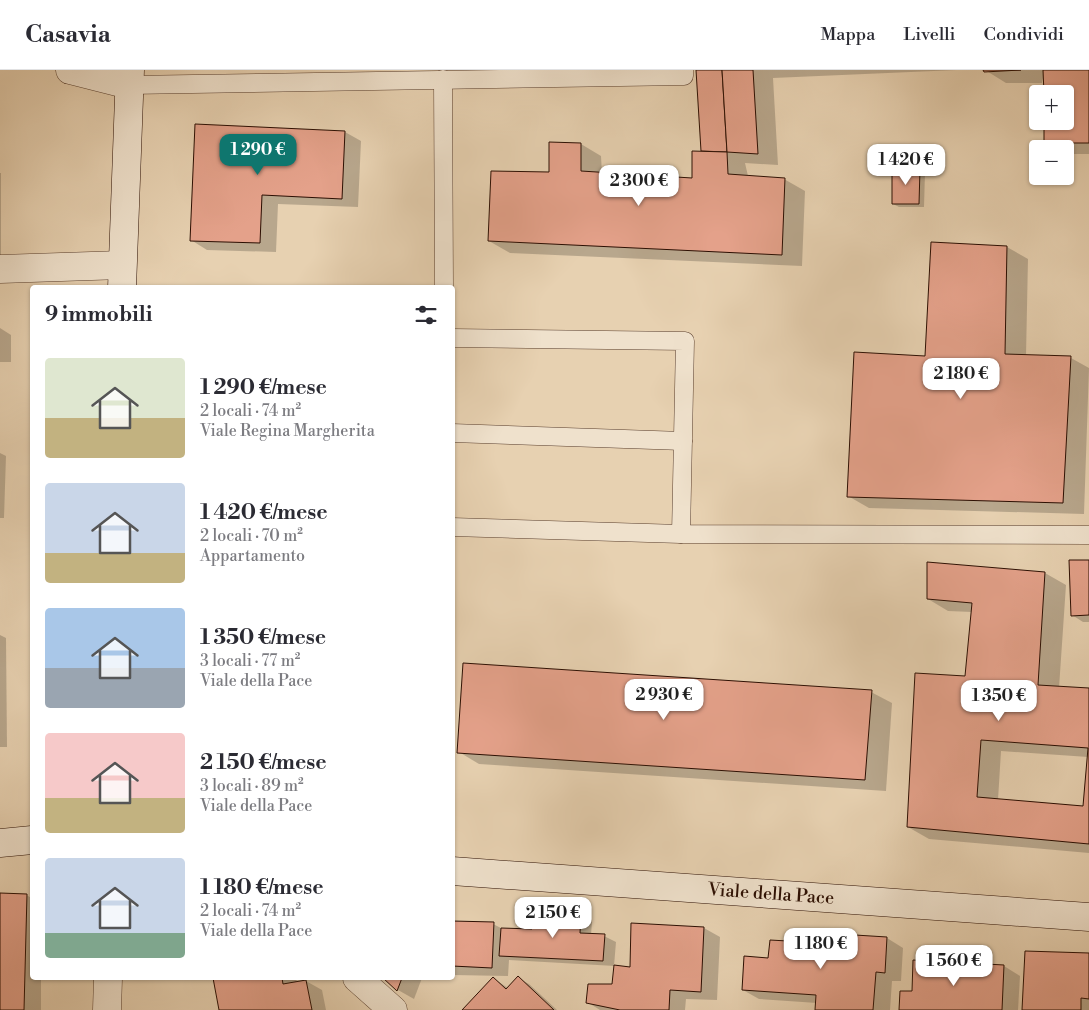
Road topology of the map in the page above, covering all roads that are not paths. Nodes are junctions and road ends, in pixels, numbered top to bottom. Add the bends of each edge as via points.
1 (70, 70) edge
2 (684, 70) edge
3 (129, 78) edge
4 (443, 79) junction
5 (0, 269) edge
6 (122, 276) edge
7 (444, 285) edge
8 (455, 338) edge
9 (455, 433) edge
10 (683, 441) junction
11 (455, 528) edge
12 (681, 534) junction
13 (1089, 535) edge
14 (30, 840) edge
15 (0, 843) edge
16 (455, 870) edge
17 (1089, 917) edge
18 (108, 980) edge
19 (359, 980) edge
20 (107, 1010) edge
21 (392, 1010) edge

1 - 3 street
2 - 4 lane via 684,76
3 - 4 lane
3 - 6 street
4 - 7 lane
5 - 6 street
8 - 10 lane via 685,341
9 - 10 lane
10 - 12 lane
11 - 12 lane
12 - 13 lane
14 - 15 street
16 - 17 street, Viale della Pace
18 - 20 street
19 - 21 street

